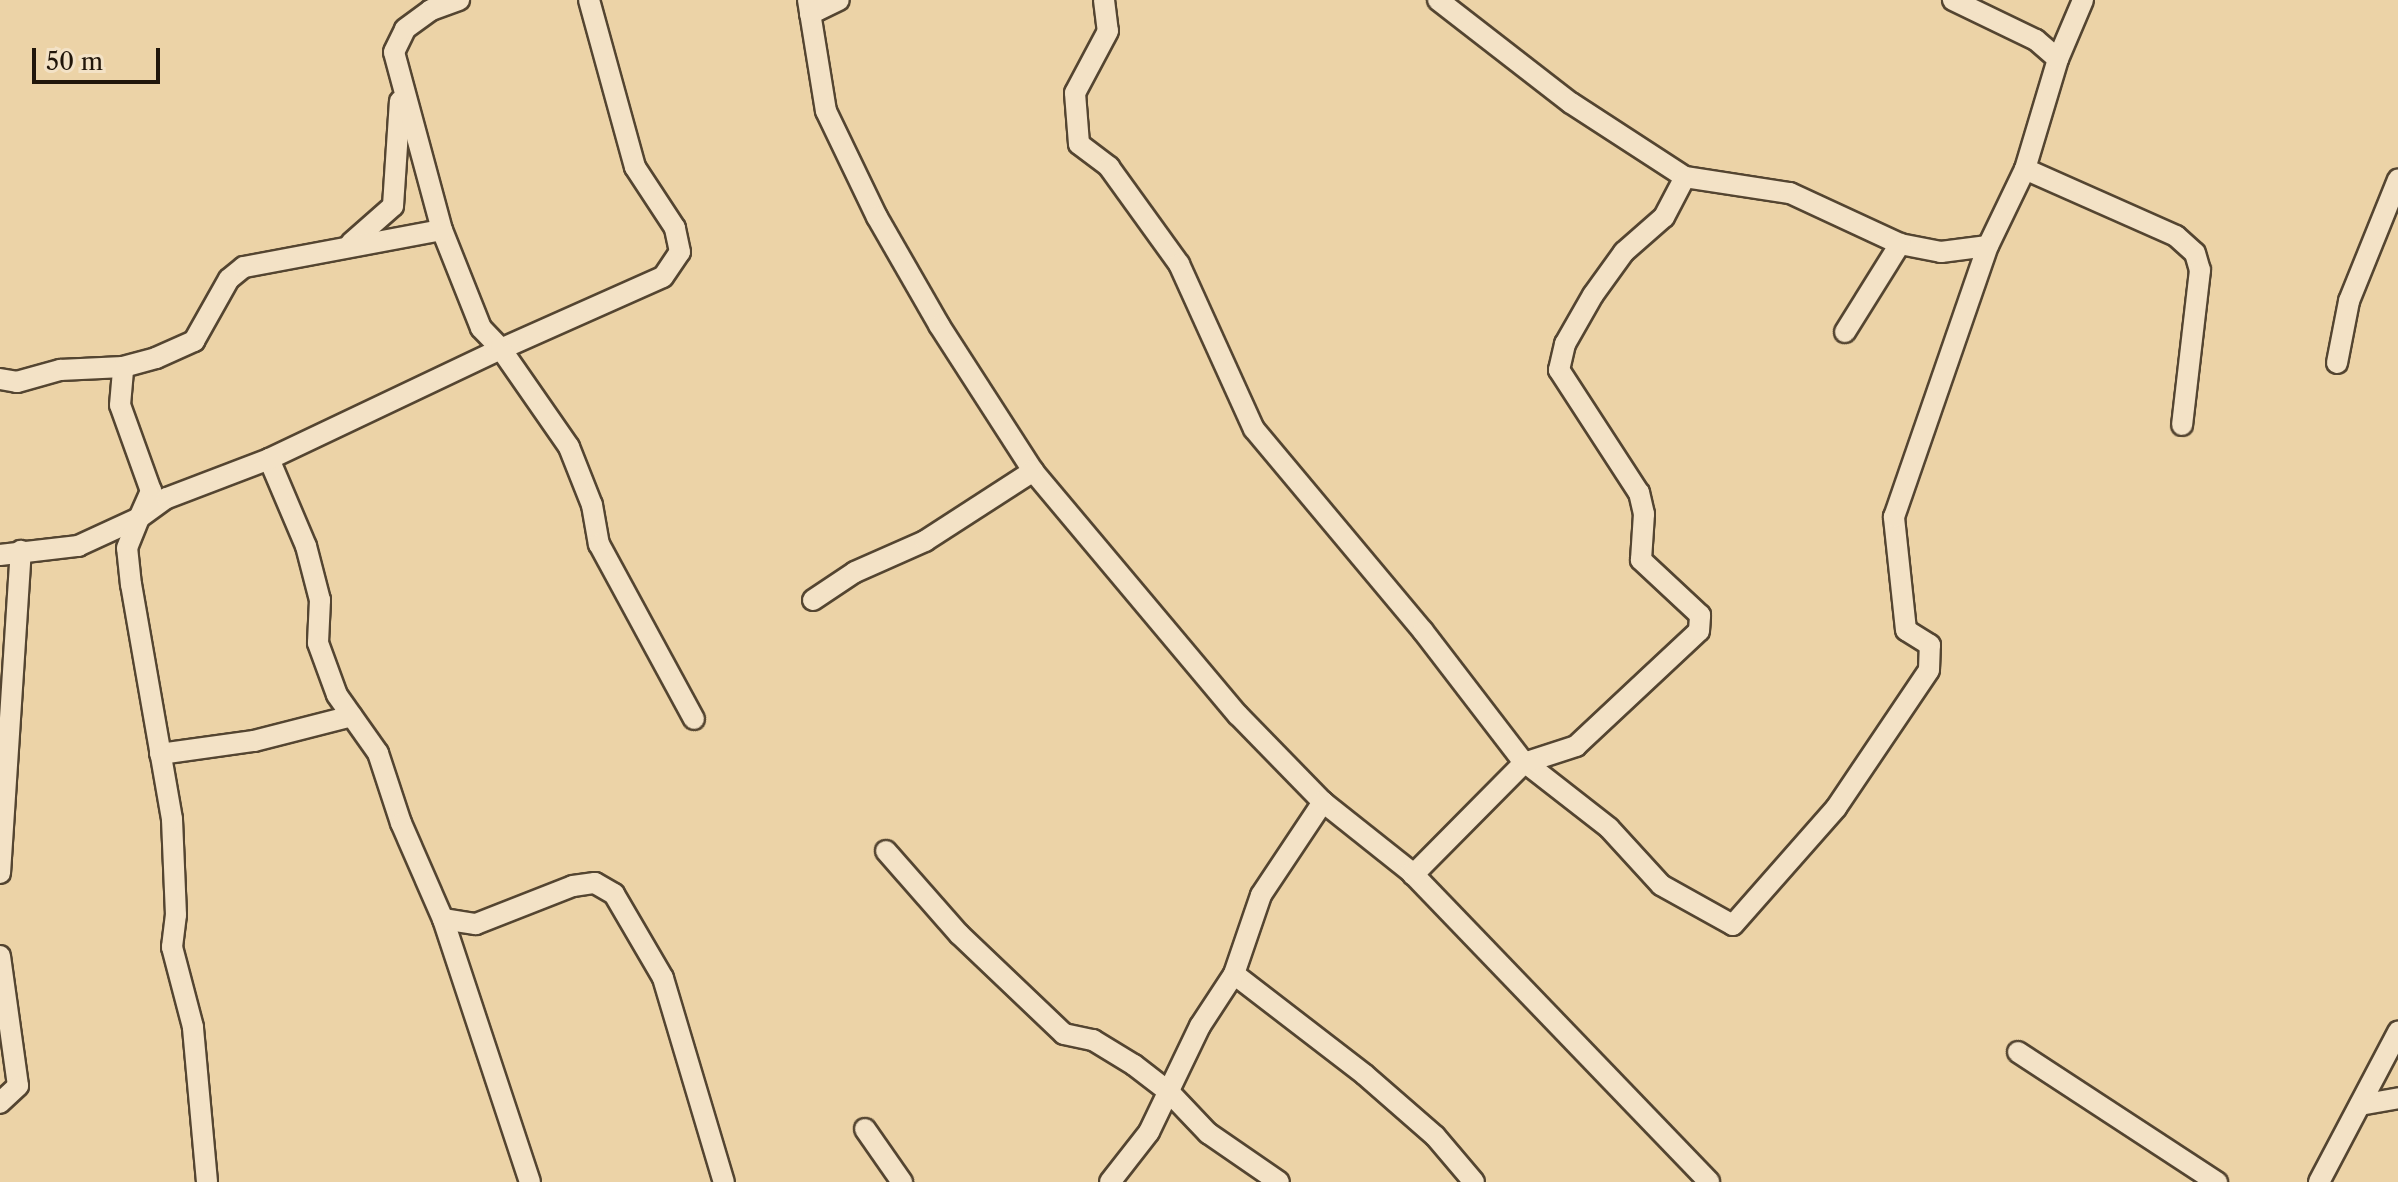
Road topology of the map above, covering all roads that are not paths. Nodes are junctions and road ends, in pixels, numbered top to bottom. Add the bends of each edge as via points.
1 (459, 0) edge
2 (589, 0) edge
3 (839, 0) edge
4 (1104, 0) edge
5 (1438, 0) edge
6 (1953, 0) edge
7 (2083, 0) edge
8 (809, 7) edge
9 (2058, 59) junction
10 (400, 81) junction
11 (2025, 169) junction
12 (1685, 177) junction
13 (2398, 180) edge
14 (442, 230) junction
15 (351, 243) junction
16 (1900, 244) junction
17 (1988, 246) junction
18 (1845, 332) dead end
19 (501, 349) junction
20 (2337, 363) dead end
21 (123, 367) junction
22 (0, 379) edge
23 (2182, 425) dead end
24 (269, 459) junction
25 (1033, 471) junction
26 (139, 518) junction
27 (21, 551) junction
28 (0, 555) edge
29 (813, 600) dead end
30 (352, 716) junction
31 (694, 719) dead end
32 (160, 754) junction
33 (1524, 762) junction
34 (1323, 802) junction
35 (886, 851) dead end
36 (0, 873) edge
37 (1413, 875) junction
38 (443, 919) junction
39 (0, 956) edge
40 (1234, 974) junction
41 (2398, 1032) edge
42 (2018, 1052) dead end
43 (1169, 1092) junction
44 (2398, 1098) edge
45 (0, 1103) edge
46 (2360, 1105) junction
47 (865, 1129) dead end
48 (207, 1182) edge
49 (530, 1182) edge
50 (724, 1182) edge
51 (902, 1182) edge
52 (1110, 1182) edge
53 (1279, 1182) edge
54 (1474, 1182) edge
55 (1709, 1182) edge
56 (2217, 1182) edge
57 (2319, 1182) edge

1 - 10 street via 431,10 405,29 394,52
2 - 19 street via 635,167 675,228 680,252 663,277
3 - 8 street
4 - 33 street via 1108,31 1075,93 1079,144 1109,167 1179,264 1254,429 1423,631
5 - 12 street via 1571,103
6 - 9 street via 2036,40
7 - 9 street
8 - 25 street via 826,111 877,217
9 - 11 street
10 - 14 street
10 - 15 street via 400,160 393,206
11 - 17 street
11 - 23 street via 2176,236 2195,253 2200,270
12 - 16 street via 1790,193
12 - 33 street via 1664,217 1624,252 1593,295 1565,344 1559,370 1639,493 1644,514 1641,560 1700,615 1699,631 1576,746
13 - 20 street via 2349,301
14 - 15 street
14 - 19 street via 481,328
15 - 21 street via 244,267 229,279 194,341
16 - 17 street via 1941,252
16 - 18 street
17 - 33 street via 1894,517 1906,630 1930,645 1929,670 1836,808 1786,870 1733,925 1661,885 1609,828
19 - 24 street
19 - 31 street via 569,447 592,505 599,544
21 - 22 street via 60,370 17,382
21 - 26 street via 120,405 151,491
24 - 26 street via 167,498
24 - 30 street via 306,546 320,600 318,643 337,695
25 - 29 street via 925,541 855,572
25 - 34 street via 1238,715
26 - 27 street via 78,546
26 - 32 street via 127,548
27 - 28 street
27 - 36 street
30 - 32 street via 254,741
30 - 38 street via 378,753 401,823
32 - 48 street via 172,819 172,947 193,1027
33 - 37 street
34 - 37 street
34 - 40 street via 1261,895
35 - 43 street via 959,934 1064,1034 1093,1040
37 - 55 street
38 - 49 street
38 - 50 street via 476,924 573,886 595,883 614,894 663,978
39 - 45 street via 18,1086
40 - 43 street via 1200,1026
40 - 54 street via 1365,1075 1435,1136
41 - 46 street
42 - 56 street
43 - 52 street via 1149,1132
43 - 53 street via 1208,1133
44 - 46 street
46 - 57 street
47 - 51 street

